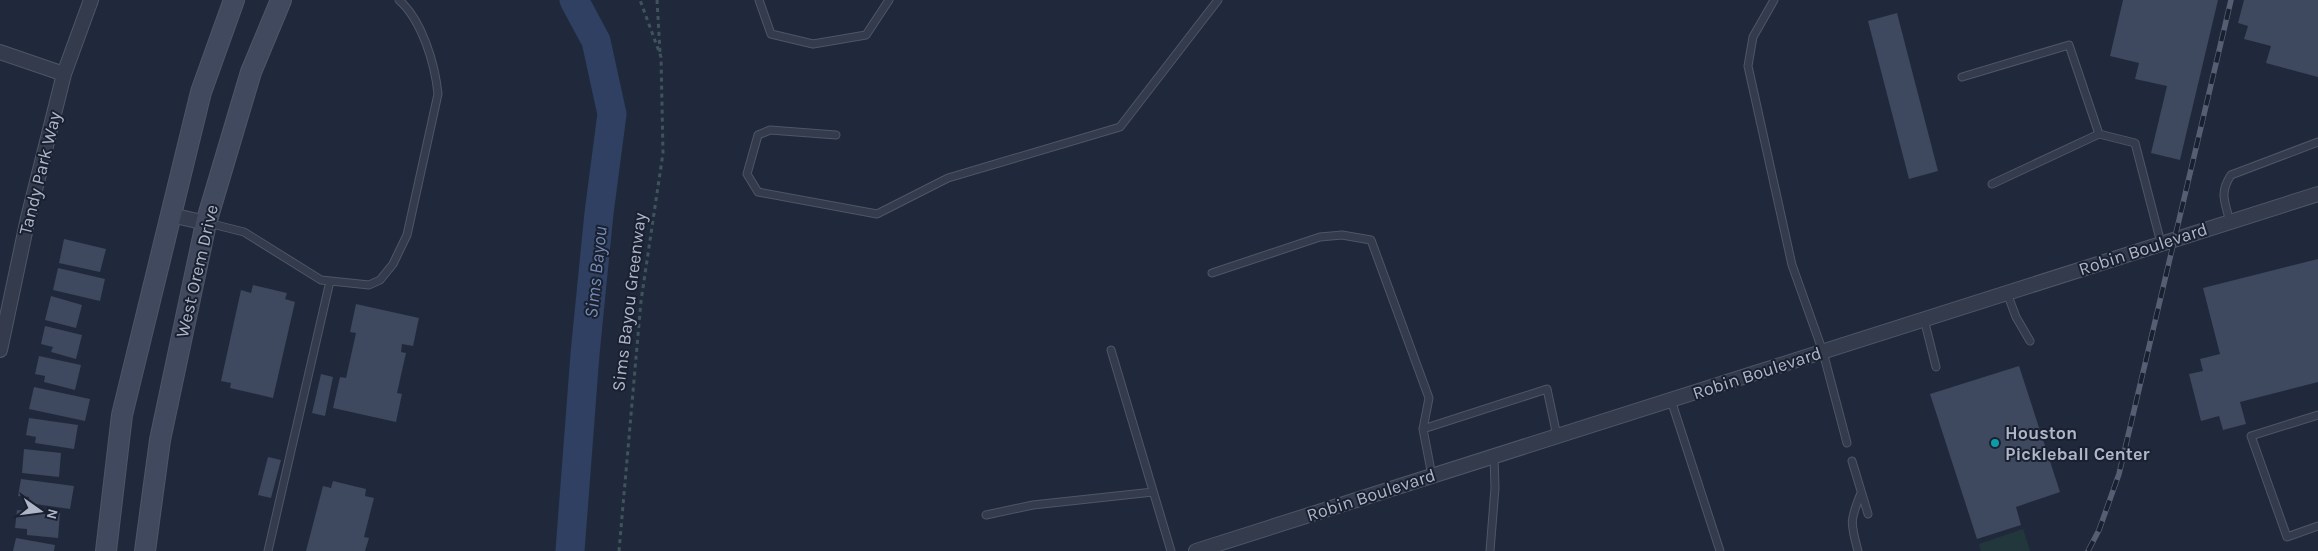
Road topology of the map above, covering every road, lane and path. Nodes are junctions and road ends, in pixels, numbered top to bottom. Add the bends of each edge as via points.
1 (91, 0) edge
2 (234, 0) edge
3 (282, 0) edge
4 (399, 0) edge
5 (640, 0) edge
6 (657, 0) edge
7 (759, 0) edge
8 (889, 0) edge
9 (1218, 0) edge
10 (1774, 0) edge
11 (0, 52) edge
12 (661, 57) junction
13 (64, 74) junction
14 (1962, 77) dead end
15 (2099, 134) junction
16 (836, 135) dead end
17 (2318, 142) edge
18 (1992, 184) dead end
19 (2318, 194) edge
20 (171, 215) junction
21 (206, 222) junction
22 (2230, 222) junction
23 (2161, 243) junction
24 (1212, 273) dead end
25 (330, 281) junction
26 (2007, 293) junction
27 (1924, 319) junction
28 (2030, 341) dead end
29 (0, 350) edge
30 (1111, 350) dead end
31 (1823, 352) junction
32 (1936, 367) dead end
33 (1671, 400) junction
34 (2318, 415) edge
35 (1423, 429) junction
36 (1557, 436) junction
37 (1847, 443) dead end
38 (1494, 456) junction
39 (1852, 461) dead end
40 (1432, 476) junction
41 (1153, 492) junction
42 (1861, 493) junction
43 (1868, 514) dead end
44 (986, 515) dead end
45 (2318, 526) edge
46 (106, 551) edge
47 (146, 551) edge
48 (268, 551) edge
49 (620, 551) edge
50 (1172, 551) edge
51 (1196, 551) edge
52 (1490, 551) edge
53 (1720, 551) edge
54 (1858, 551) edge

1 - 13 street, Tandy Park Way
2 - 20 main road via 201,92
3 - 21 main road, West Orem Drive via 251,72
4 - 25 lane via 419,24 437,79 438,94 407,235 393,264 380,280 369,285
5 - 12 path, Sims Bayou Greenway
6 - 12 path, Sims Bayou Greenway
7 - 8 lane via 770,34 813,44 866,35
9 - 16 lane via 1120,127 948,178 877,214 758,192 747,174 758,135 770,130
10 - 31 lane via 1753,37 1748,66 1792,265
11 - 13 street
12 - 49 path, Sims Bayou Greenway via 663,153 641,301
13 - 29 street, Tandy Park Way via 28,218
14 - 15 lane via 2070,45
15 - 18 lane
15 - 23 lane via 2135,144
17 - 22 lane via 2231,176 2223,194
19 - 22 street, Robin Boulevard
20 - 21 street
20 - 46 main road via 122,415
21 - 25 lane via 244,232 321,280
21 - 47 main road, West Orem Drive via 160,440
22 - 23 street, Robin Boulevard
23 - 26 street, Robin Boulevard
24 - 35 lane via 1320,237 1371,240 1429,398
25 - 48 lane
26 - 27 street, Robin Boulevard
26 - 28 lane
27 - 31 street, Robin Boulevard
27 - 32 lane
30 - 41 lane
31 - 33 street, Robin Boulevard
31 - 37 lane
33 - 36 street, Robin Boulevard
33 - 53 lane
34 - 45 lane via 2251,436 2287,537
35 - 36 lane via 1547,389
35 - 40 lane
36 - 38 street, Robin Boulevard
38 - 40 street, Robin Boulevard
38 - 52 lane via 1496,488
39 - 42 lane
40 - 51 street, Robin Boulevard
41 - 44 lane via 1033,505
41 - 50 lane
42 - 43 lane
42 - 54 lane via 1851,526

